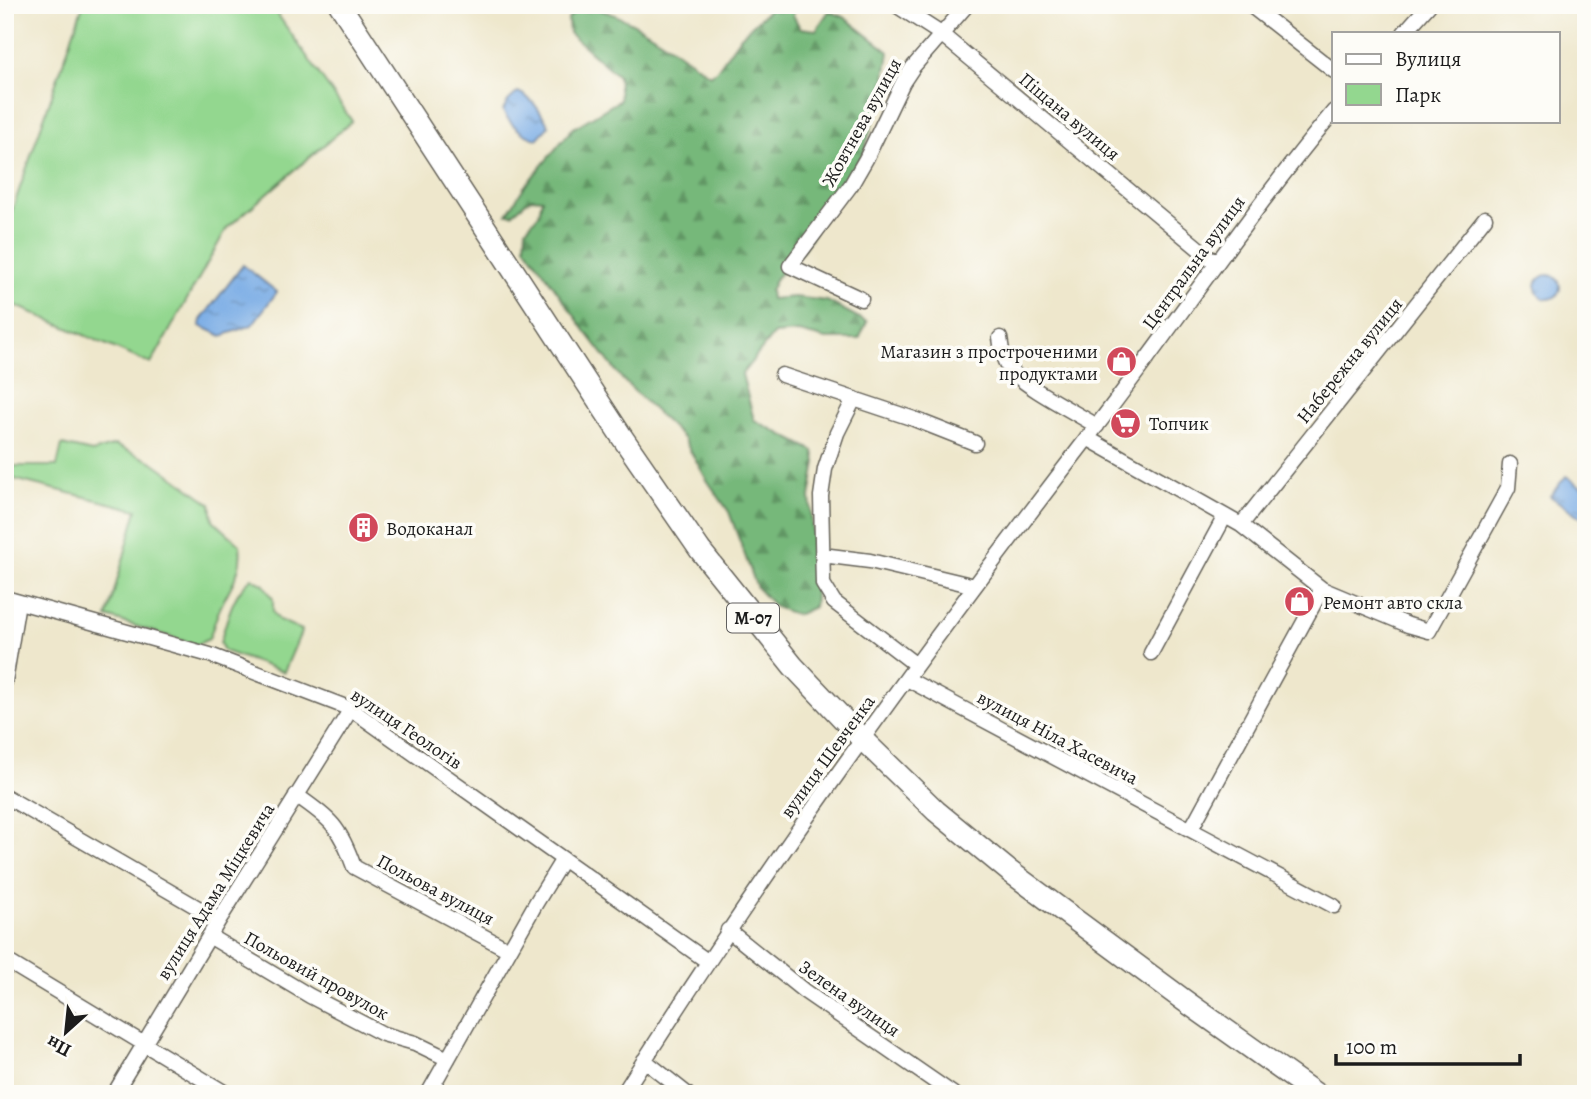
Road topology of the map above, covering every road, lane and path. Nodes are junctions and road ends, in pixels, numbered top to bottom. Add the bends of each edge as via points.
1 (340, 5) edge
2 (896, 5) edge
3 (967, 5) edge
4 (1250, 5) edge
5 (1429, 5) edge
6 (1405, 32) edge
7 (941, 34) junction
8 (1332, 69) edge
9 (1332, 113) edge
10 (1485, 218) dead end
11 (1216, 263) junction
12 (861, 299) dead end
13 (1000, 338) dead end
14 (782, 374) dead end
15 (854, 399) junction
16 (1097, 426) junction
17 (1087, 438) junction
18 (975, 443) dead end
19 (1077, 452) joint
20 (1510, 464) dead end
21 (1225, 516) junction
22 (1241, 525) junction
23 (822, 555) junction
24 (975, 586) junction
25 (1322, 589) junction
26 (12, 600) edge
27 (1152, 653) dead end
28 (916, 665) junction
29 (907, 679) junction
30 (5, 681) edge
31 (351, 709) junction
32 (863, 740) junction
33 (296, 795) junction
34 (5, 796) edge
35 (1191, 829) junction
36 (563, 859) junction
37 (1334, 906) dead end
38 (219, 920) junction
39 (728, 930) junction
40 (209, 936) junction
41 (509, 950) junction
42 (5, 960) edge
43 (707, 961) junction
44 (143, 1045) junction
45 (447, 1059) junction
46 (644, 1060) junction
47 (114, 1094) edge
48 (227, 1094) edge
49 (428, 1094) edge
50 (623, 1094) edge
51 (687, 1094) edge
52 (953, 1094) edge
53 (1316, 1094) edge

1 - 32 highway, М-07 via 700,550 793,666
2 - 7 street, Піщана вулиця
3 - 7 street, Жовтнева вулиця
4 - 8 street
5 - 6 street
7 - 11 street, Піщана вулиця
7 - 12 street, Жовтнева вулиця via 903,82 850,185 790,266
9 - 11 street, Центральна вулиця
10 - 22 street, Набережна вулиця
11 - 16 street, Центральна вулиця
13 - 16 street via 1010,370
14 - 15 street
15 - 18 street
15 - 23 street via 825,469
16 - 17 street, Центральна вулиця
17 - 19 street, Центральна вулиця
17 - 21 street
19 - 24 street, вулиця Шевченка
20 - 25 street via 1508,488 1429,631
21 - 22 street
21 - 27 street
22 - 25 street
23 - 24 street via 870,561
23 - 28 street via 823,584 834,603
24 - 28 street, вулиця Шевченка
25 - 35 street
26 - 30 street
26 - 31 street, вулиця Геологів via 209,655
28 - 29 street, вулиця Шевченка
29 - 32 street, вулиця Шевченка
29 - 35 street, вулиця Ніла Хасевича
31 - 33 street, вулиця Адама Міцкевича
31 - 36 street, вулиця Геологів
32 - 39 street, вулиця Шевченка
32 - 53 highway, М-07 via 936,810 1009,870
33 - 38 street, вулиця Адама Міцкевича
33 - 41 street, Польова вулиця via 325,815 345,839 354,867
34 - 38 street
35 - 37 street, вулиця Ніла Хасевича
36 - 41 street, Польова вулиця
36 - 43 street, вулиця Геологів
38 - 40 street, вулиця Адама Міцкевича
39 - 43 street, вулиця Шевченка
39 - 52 street, Зелена вулиця via 804,991
40 - 44 street, вулиця Адама Міцкевича
40 - 45 street, Польовий провулок via 383,1034
41 - 45 street, Польова вулиця
42 - 44 street
43 - 46 street, вулиця Шевченка
44 - 47 street, вулиця Адама Міцкевича
44 - 48 street
45 - 49 street, Польова вулиця
46 - 50 street, вулиця Шевченка
46 - 51 street

